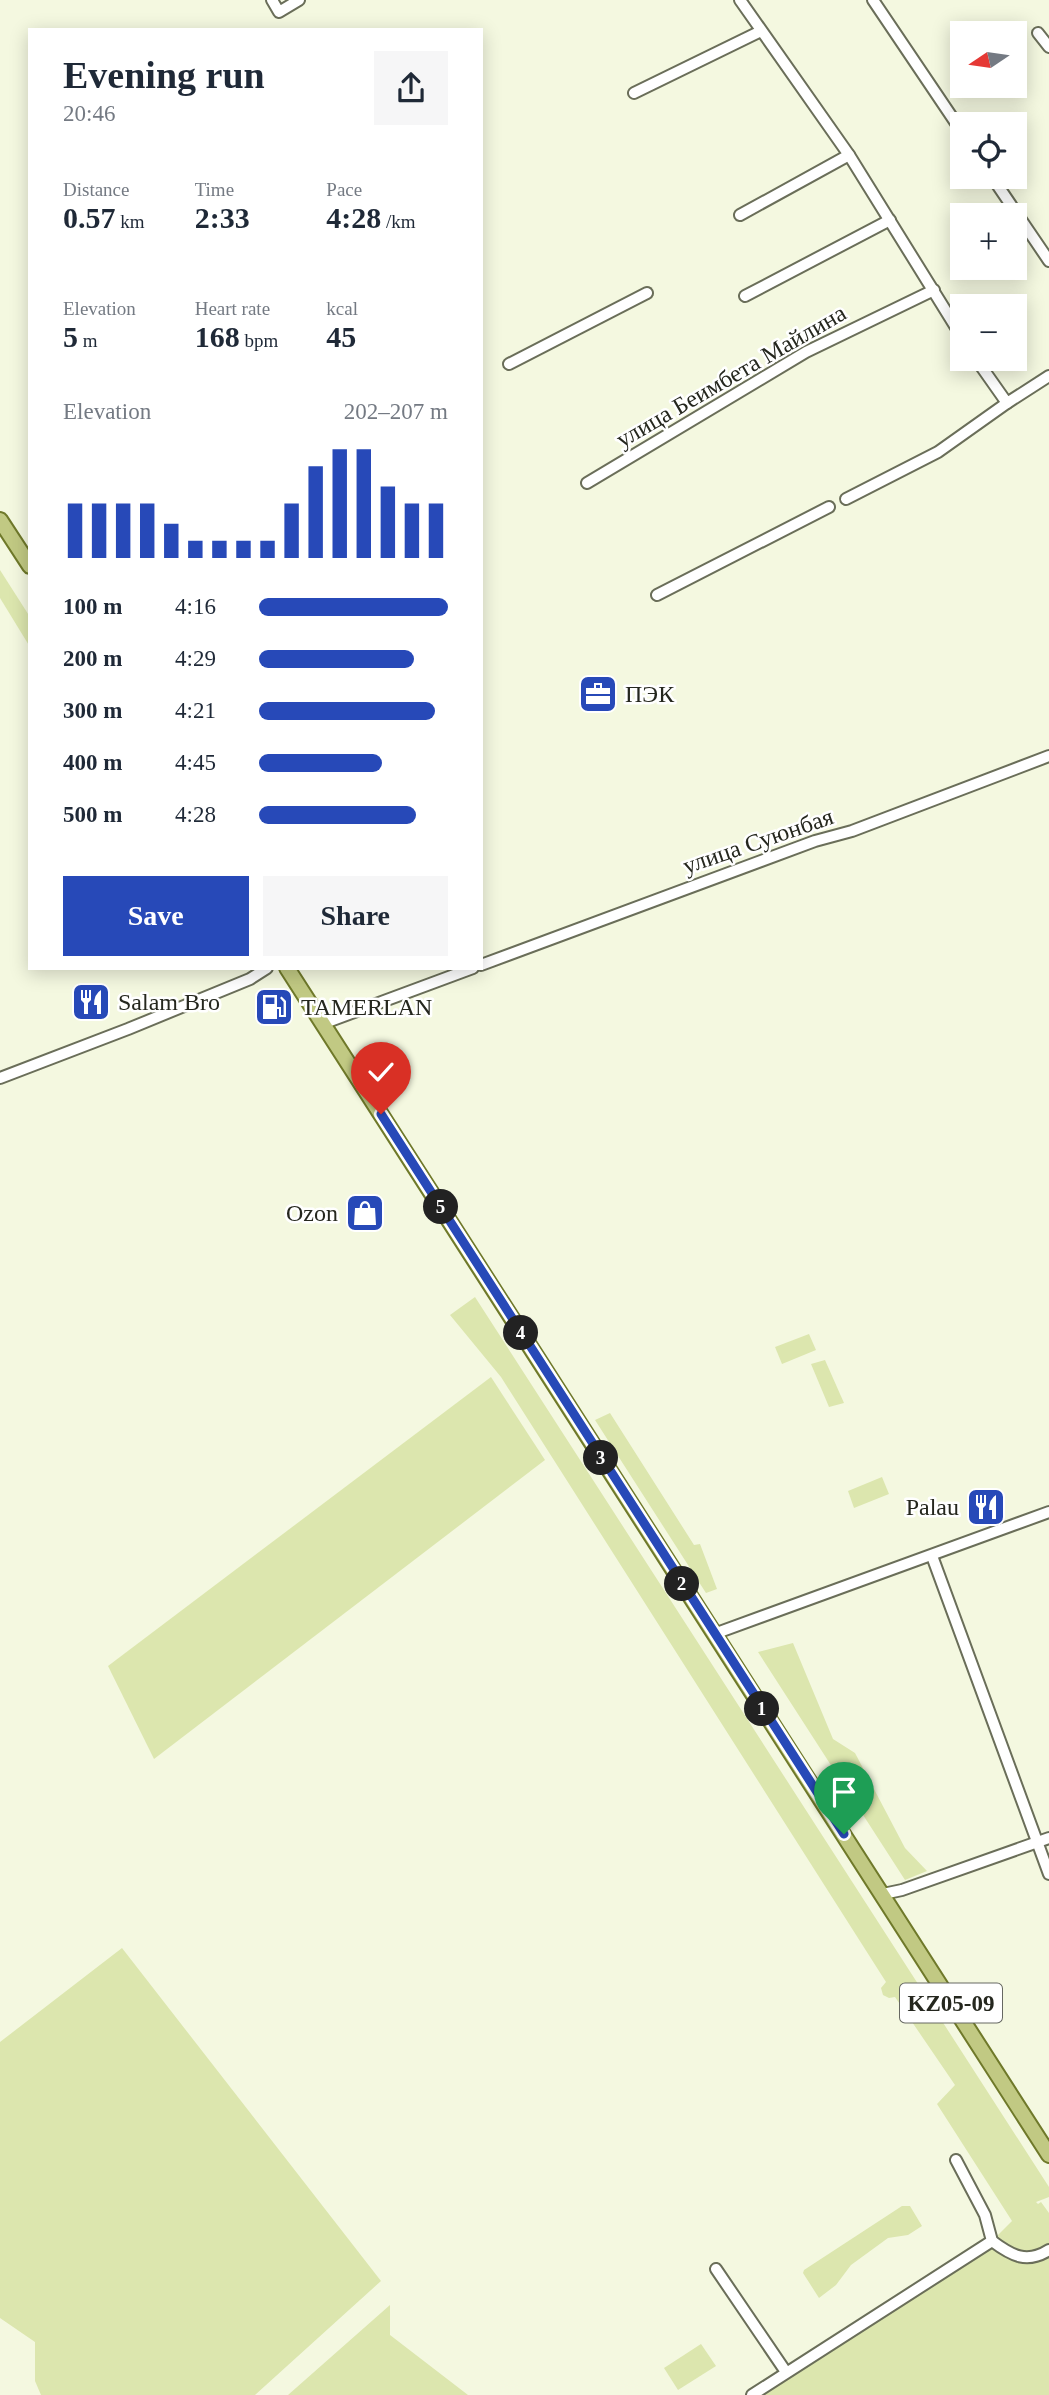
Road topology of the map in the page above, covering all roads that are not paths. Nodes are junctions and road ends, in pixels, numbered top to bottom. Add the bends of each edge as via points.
1 (272, 0) edge
2 (299, 0) edge
3 (740, 0) edge
4 (873, 0) edge
5 (761, 31) junction
6 (1038, 33) dead end
7 (1049, 47) edge
8 (634, 93) dead end
9 (950, 114) edge
10 (849, 155) junction
11 (1000, 189) edge
12 (740, 215) dead end
13 (890, 220) junction
14 (1049, 261) edge
15 (934, 290) junction
16 (647, 293) dead end
17 (745, 296) dead end
18 (950, 317) edge
19 (509, 364) dead end
20 (985, 371) edge
21 (1049, 376) edge
22 (1007, 402) junction
23 (587, 483) dead end
24 (846, 499) dead end
25 (829, 507) dead end
26 (0, 520) edge
27 (28, 563) edge
28 (657, 595) dead end
29 (1049, 756) edge
30 (483, 964) edge
31 (264, 970) edge
32 (288, 970) edge
33 (468, 970) edge
34 (322, 1024) junction
35 (0, 1078) edge
36 (1049, 1511) edge
37 (932, 1556) junction
38 (714, 1634) junction
39 (1049, 1838) edge
40 (1037, 1842) junction
41 (1049, 1874) edge
42 (883, 1894) junction
43 (1049, 2155) edge
44 (956, 2160) dead end
45 (992, 2241) junction
46 (1049, 2250) edge
47 (716, 2269) dead end
48 (786, 2372) junction
49 (752, 2395) edge

1 - 2 street via 279,12
3 - 5 street
4 - 9 street
5 - 8 street
5 - 10 street
6 - 7 street
10 - 12 street
10 - 13 street
11 - 14 street
13 - 15 street
13 - 17 street
15 - 18 street
15 - 23 street, улица Беимбета Майлина via 806,352
16 - 19 street
20 - 22 street
21 - 22 street
22 - 24 street via 937,452
25 - 28 street
26 - 27 main road
29 - 30 street, улица Суюнбая
31 - 35 street
32 - 34 main road, KZ05-09
33 - 34 street
34 - 38 main road, KZ05-09
36 - 37 street
37 - 38 street
37 - 40 street
38 - 42 main road, KZ05-09
39 - 40 street
40 - 41 street
40 - 42 street
42 - 43 main road, KZ05-09
44 - 45 street via 985,2215
45 - 46 street via 1025,2258
45 - 48 street
47 - 48 street
48 - 49 street

